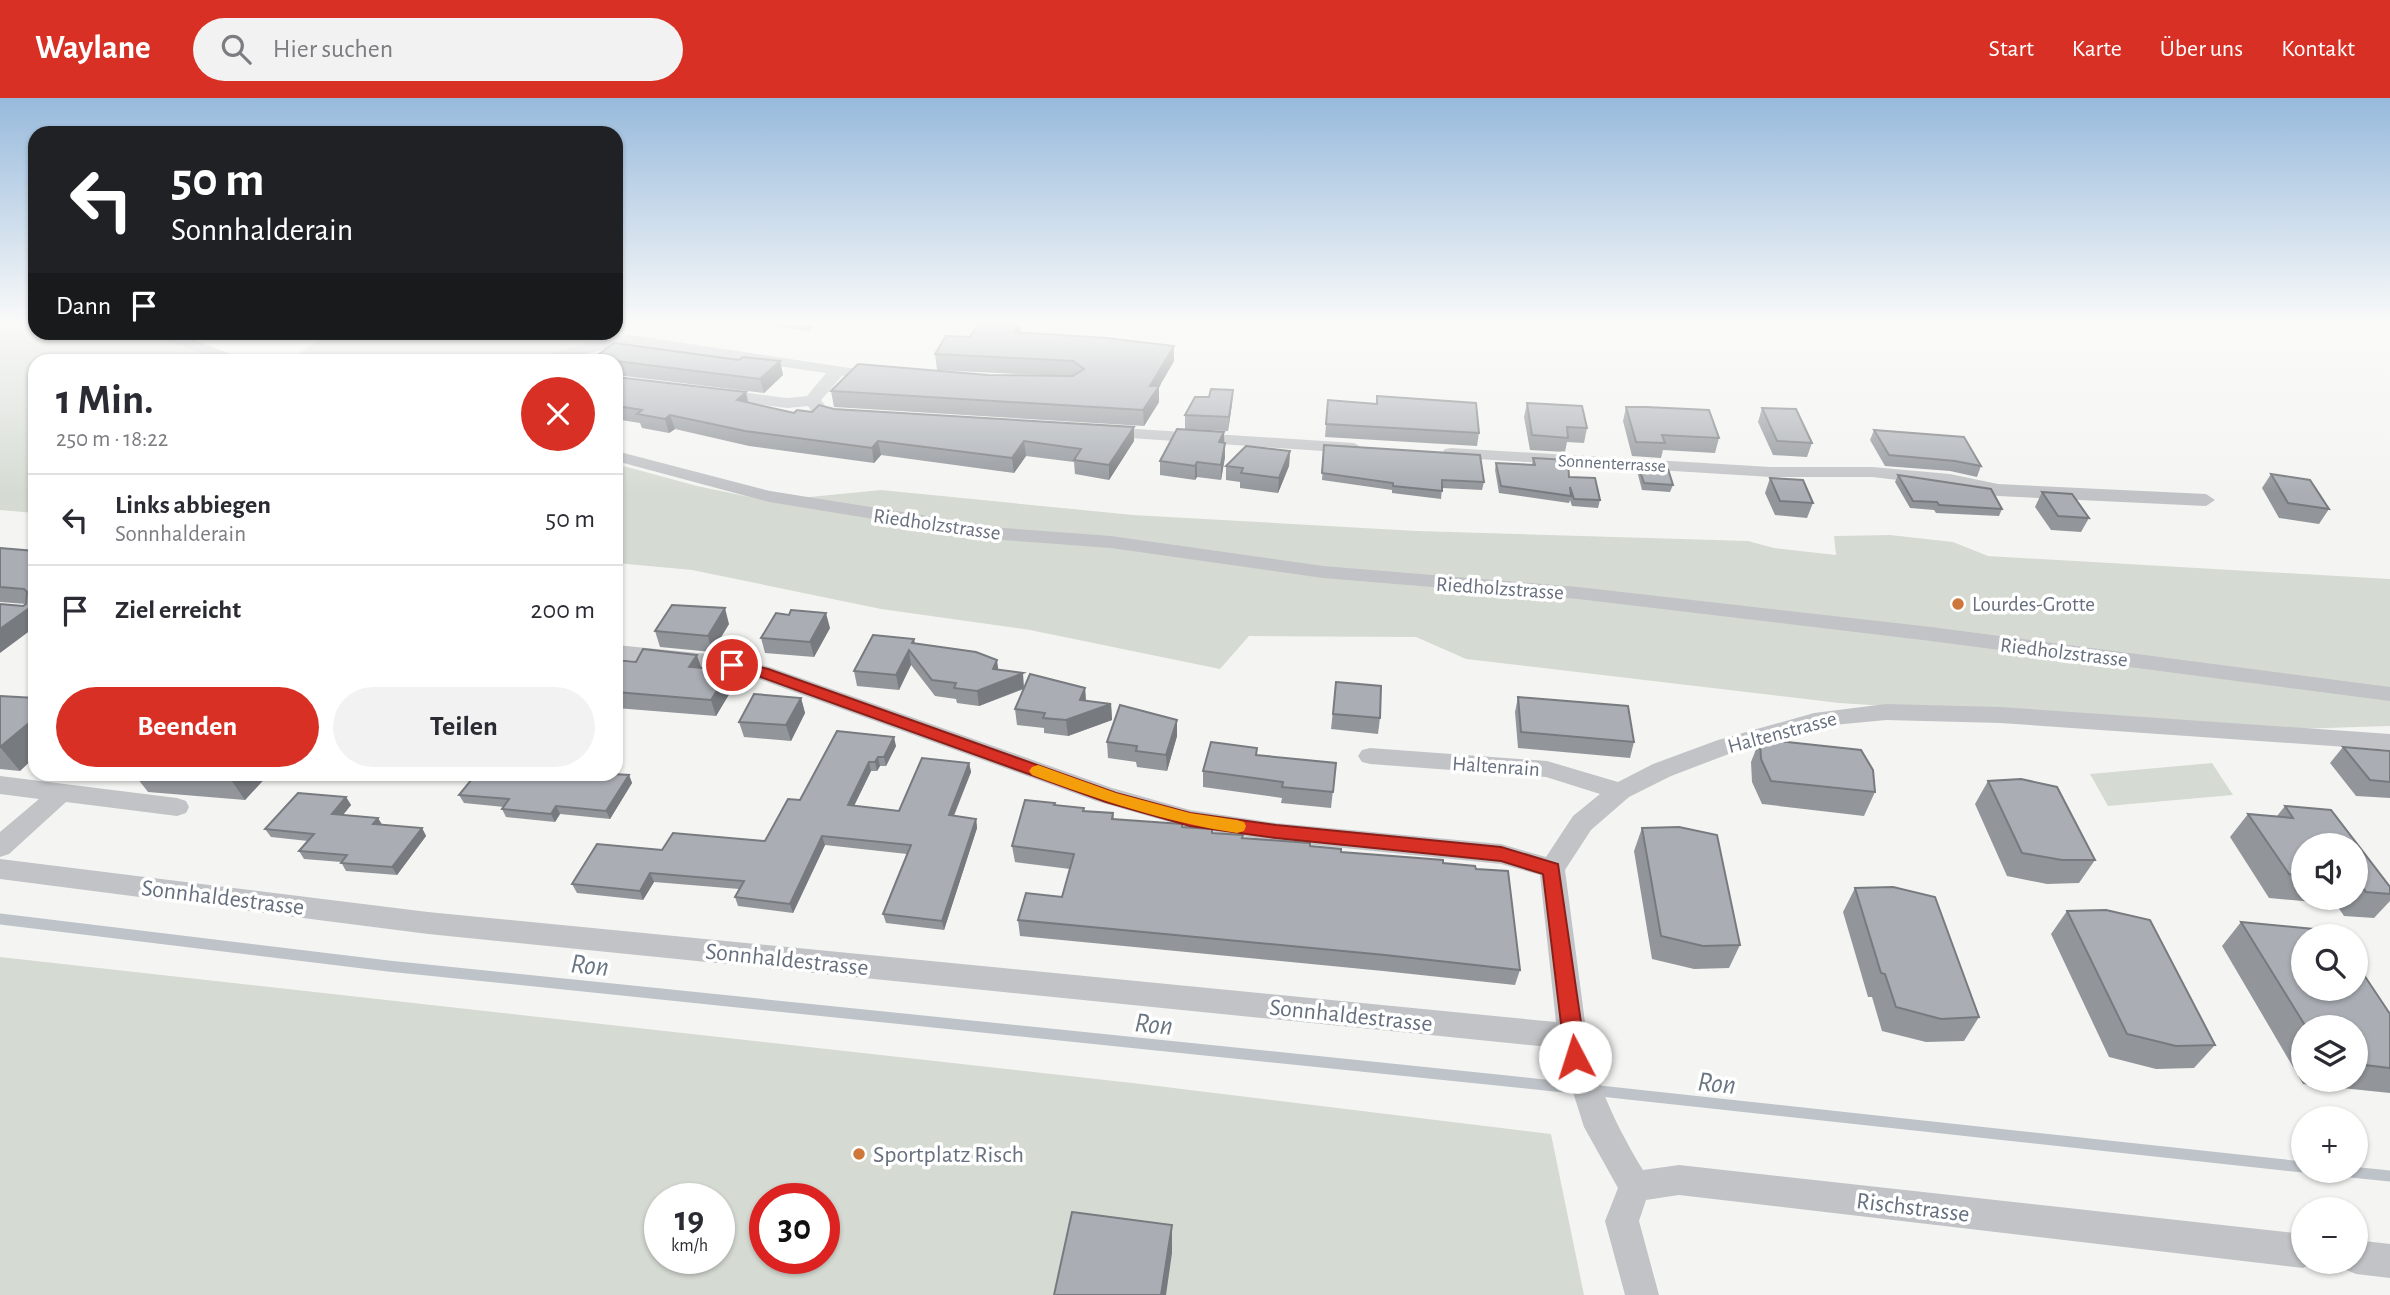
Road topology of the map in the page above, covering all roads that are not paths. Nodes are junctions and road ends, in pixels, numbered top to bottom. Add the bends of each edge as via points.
1 (829, 381) edge
2 (695, 391) edge
3 (812, 400) junction
4 (862, 417) edge
5 (1093, 432) edge
6 (1366, 448) edge
7 (1434, 452) edge
8 (623, 458) edge
9 (2206, 500) dead end
10 (623, 653) edge
11 (2390, 694) edge
12 (2390, 742) edge
13 (1370, 756) dead end
14 (0, 785) edge
15 (1620, 791) junction
16 (62, 792) junction
17 (177, 807) dead end
18 (0, 847) edge
19 (0, 869) edge
20 (1552, 869) junction
21 (1575, 1047) junction
22 (1636, 1186) junction
23 (2291, 1250) edge
24 (2368, 1258) edge
25 (2390, 1261) edge
26 (1642, 1295) edge

1 - 3 street
2 - 3 street via 787,403
3 - 4 street via 820,411
5 - 6 street
7 - 9 street, Sonnenterrasse via 1771,472 1872,472 1998,490
8 - 11 street, Riedholzstrasse via 769,496 1003,534 1111,541 1323,572 1578,593
10 - 20 street via 718,662 762,672 1105,795 1190,819 1501,854
12 - 15 street, Haltenstrasse via 2232,729 1886,712 1822,718 1726,746
13 - 15 street, Haltenrain via 1548,769
14 - 16 street
15 - 20 street, Haltenstrasse via 1582,824
16 - 17 street
16 - 18 street
19 - 21 street, Sonnhaldestrasse via 428,923
20 - 21 street
21 - 22 street via 1600,1127
22 - 23 street, Rischstrasse via 1679,1180
22 - 26 street via 1622,1221
24 - 25 street

